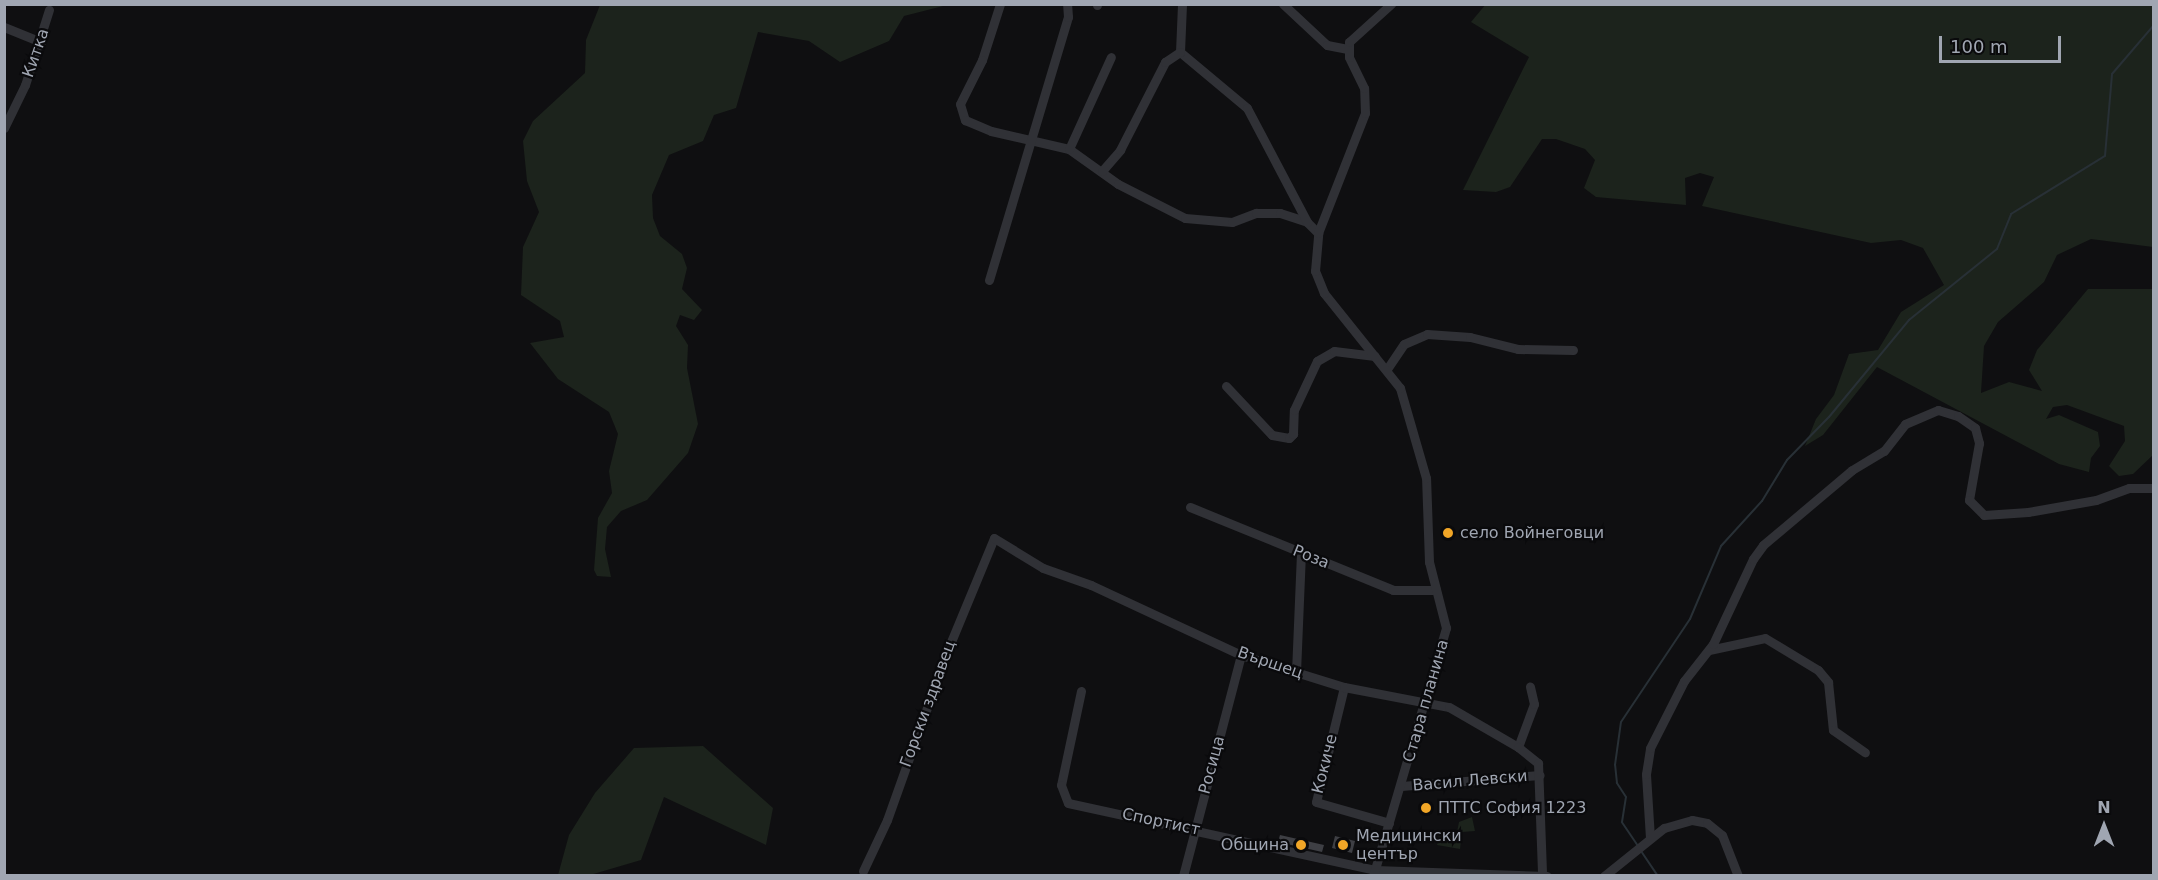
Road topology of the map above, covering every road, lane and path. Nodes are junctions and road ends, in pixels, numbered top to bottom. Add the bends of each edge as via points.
1 (1000, 4) edge
2 (1067, 4) edge
3 (1182, 4) edge
4 (1283, 4) edge
5 (1391, 4) edge
6 (49, 10) dead end
7 (4, 27) edge
8 (41, 42) junction
9 (1348, 49) junction
10 (1180, 52) junction
11 (1111, 57) dead end
12 (4, 128) edge
13 (1033, 138) junction
14 (1069, 149) junction
15 (1102, 171) junction
16 (1307, 222) junction
17 (1318, 233) junction
18 (989, 280) dead end
19 (1573, 350) dead end
20 (1375, 356) junction
21 (1387, 369) junction
22 (1226, 386) dead end
23 (2154, 488) edge
24 (1190, 507) dead end
25 (994, 538) joint
26 (1300, 553) junction
27 (1436, 590) junction
28 (1708, 650) junction
29 (1241, 654) junction
30 (1296, 672) junction
31 (1530, 686) dead end
32 (1344, 687) junction
33 (1081, 691) dead end
34 (1428, 700) junction
35 (1518, 747) junction
36 (1865, 752) dead end
37 (1540, 775) junction
38 (1401, 786) junction
39 (1389, 823) junction
40 (1196, 830) junction
41 (1650, 838) junction
42 (863, 871) dead end
43 (1374, 873) edge
44 (1545, 875) edge
45 (1184, 876) edge
46 (1604, 876) edge
47 (1738, 876) edge

1 - 13 street via 982,60 960,104 961,114 991,131
2 - 13 street
3 - 10 street
4 - 9 street via 1327,45
5 - 9 street via 1353,34
6 - 8 street, Китка
7 - 8 street
8 - 12 street, Китка
9 - 17 street, Стара планина via 1364,88 1365,113
10 - 15 street via 1165,62 1120,150
10 - 16 street via 1247,108
11 - 14 street
13 - 14 street
13 - 18 street
14 - 15 street
15 - 16 street via 1185,218 1232,222 1273,212
16 - 17 street
17 - 20 street, Стара планина via 1315,271 1324,293
19 - 21 street via 1518,349 1470,337 1427,334 1404,344
20 - 21 street, Стара планина
20 - 22 street via 1334,351 1317,361 1294,410 1293,434 1289,438 1272,435
21 - 27 street, Стара планина via 1400,388 1426,478 1429,562
23 - 28 street via 2129,488 2107,498 2028,512 1984,515 1969,500 1979,444 1975,428 1948,411 1927,411 1905,424 1881,455 1851,470 1763,545
24 - 26 street, Роза
25 - 29 street, Вършец via 1043,568 1091,585
25 - 42 street, Горски здравец
26 - 27 street, Роза via 1393,590
26 - 30 street
27 - 34 street, Стара планина via 1446,628
28 - 36 street via 1765,638 1818,670 1828,682 1833,730
28 - 41 street via 1680,687 1648,755
29 - 30 street, Вършец
29 - 40 street, Росица
30 - 32 street, Вършец
31 - 35 street via 1534,704
32 - 34 street, Вършец
32 - 39 street, Кокиче via 1316,802
33 - 40 street, Спортист via 1063,796 1068,803
34 - 35 street, Вършец via 1457,710
34 - 38 street, Стара планина
35 - 37 street, Вършец via 1537,760
37 - 38 street, Васил Левски
37 - 44 street
38 - 39 street, Стара планина
39 - 43 street, Стара планина
40 - 43 street, Спортист
40 - 45 street, Росица
41 - 46 street
41 - 47 street via 1677,823 1707,823 1722,835
43 - 44 street, Спортист

